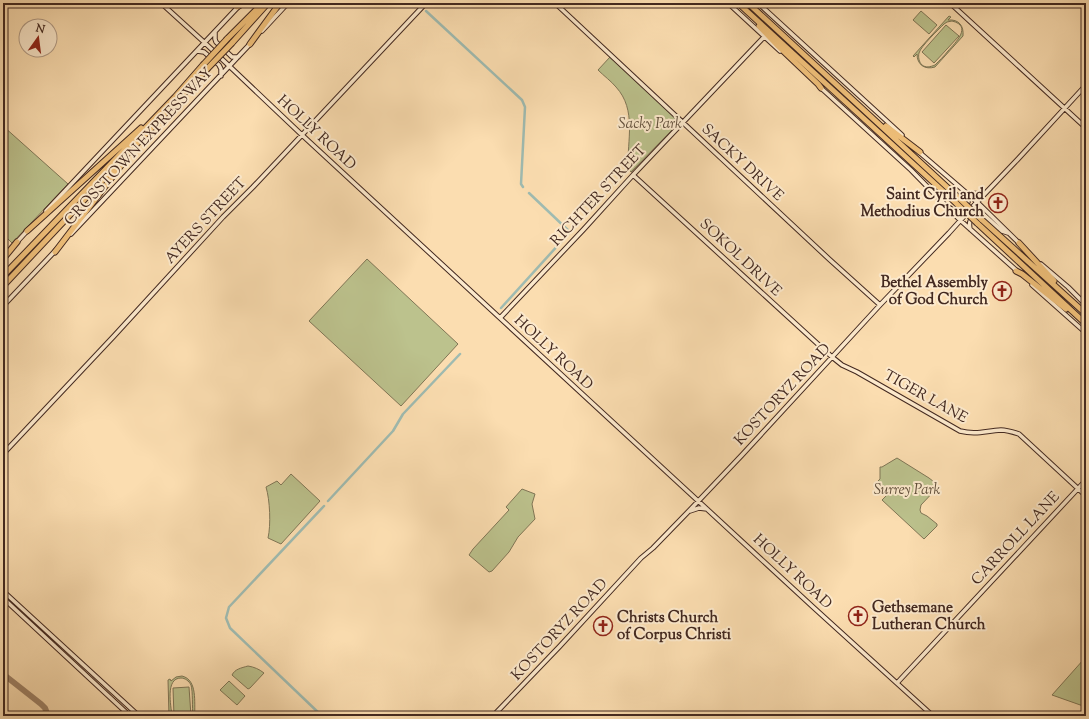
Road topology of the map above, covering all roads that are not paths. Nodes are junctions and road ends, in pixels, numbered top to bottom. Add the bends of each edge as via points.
1 (161, 3) edge
2 (263, 3) edge
3 (268, 3) edge
4 (280, 3) edge
5 (288, 3) edge
6 (426, 3) edge
7 (554, 3) edge
8 (728, 3) edge
9 (738, 3) edge
10 (748, 3) edge
11 (758, 3) edge
12 (950, 3) edge
13 (241, 4) edge
14 (751, 16) junction
15 (215, 32) junction
16 (764, 37) junction
17 (229, 41) junction
18 (205, 43) junction
19 (250, 44) junction
20 (197, 51) junction
21 (239, 56) junction
22 (230, 66) junction
23 (205, 67) junction
24 (221, 76) junction
25 (1086, 85) edge
26 (821, 88) junction
27 (844, 92) junction
28 (175, 97) junction
29 (1064, 108) junction
30 (161, 119) junction
31 (682, 123) junction
32 (1086, 128) edge
33 (302, 135) junction
34 (920, 152) junction
35 (633, 175) junction
36 (931, 192) junction
37 (965, 192) junction
38 (984, 194) junction
39 (977, 202) junction
40 (960, 220) junction
41 (970, 229) junction
42 (27, 231) junction
43 (1009, 233) junction
44 (17, 242) joint
45 (1019, 243) junction
46 (55, 252) junction
47 (3, 258) edge
48 (1016, 271) junction
49 (3, 276) edge
50 (3, 286) edge
51 (880, 305) junction
52 (1086, 305) edge
53 (3, 306) edge
54 (1078, 307) junction
55 (1086, 314) edge
56 (500, 318) junction
57 (1086, 324) edge
58 (1086, 333) edge
59 (832, 357) junction
60 (3, 454) edge
61 (1086, 480) edge
62 (1078, 488) junction
63 (1086, 496) edge
64 (698, 501) junction
65 (708, 510) junction
66 (687, 513) junction
67 (3, 591) edge
68 (8, 596) junction
69 (3, 597) edge
70 (897, 683) junction
71 (130, 716) edge
72 (139, 716) edge
73 (493, 716) edge
74 (933, 716) edge

1 - 18 main road, HOLLY ROAD
2 - 17 highway, CROSSTOWN EXPRESSWAY
3 - 17 highway, CROSSTOWN EXPRESSWAY
4 - 19 highway
5 - 19 main road, CROSSTOWN EXPRESSWAY
6 - 33 main road, AYERS STREET
7 - 31 main road, SACKY DRIVE
8 - 16 main road
9 - 14 highway
10 - 27 highway
11 - 34 main road
12 - 29 main road
13 - 15 main road, CROSSTOWN EXPRESSWAY
14 - 26 highway
14 - 57 highway, bridge
15 - 18 main road, CROSSTOWN EXPRESSWAY
15 - 21 main road via 216,42 230,56
16 - 26 main road
16 - 31 main road, RICHTER STREET
17 - 23 highway, CROSSTOWN EXPRESSWAY, bridge
18 - 20 main road, CROSSTOWN EXPRESSWAY
18 - 22 main road, HOLLY ROAD
19 - 21 main road, CROSSTOWN EXPRESSWAY
20 - 24 main road via 204,52 219,65
20 - 42 main road, CROSSTOWN EXPRESSWAY
21 - 22 main road, CROSSTOWN EXPRESSWAY
22 - 24 main road, CROSSTOWN EXPRESSWAY
22 - 33 main road, HOLLY ROAD
23 - 28 highway, CROSSTOWN EXPRESSWAY
23 - 30 highway, CROSSTOWN EXPRESSWAY
24 - 46 main road, CROSSTOWN EXPRESSWAY
25 - 29 main road, KOSTORYZ ROAD
26 - 36 main road via 911,170
27 - 34 highway
27 - 54 highway, bridge
28 - 42 highway
28 - 49 highway, CROSSTOWN EXPRESSWAY
29 - 32 main road
29 - 38 main road, KOSTORYZ ROAD
30 - 46 highway via 135,148
30 - 50 highway, CROSSTOWN EXPRESSWAY
31 - 35 main road, RICHTER STREET
31 - 51 main road, SACKY DRIVE
33 - 56 main road, HOLLY ROAD
33 - 60 main road, AYERS STREET
34 - 37 main road
35 - 56 main road, RICHTER STREET
35 - 59 main road, SOKOL DRIVE
36 - 37 main road via 955,212 960,212 968,202
36 - 40 main road
37 - 38 main road
37 - 39 main road
38 - 39 main road, KOSTORYZ ROAD
39 - 40 main road, KOSTORYZ ROAD
39 - 43 main road
40 - 41 main road
40 - 51 main road, KOSTORYZ ROAD
41 - 43 main road via 970,220 982,213 1002,231
41 - 48 main road
42 - 44 main road, CROSSTOWN EXPRESSWAY
43 - 45 main road
44 - 47 highway
45 - 52 main road
45 - 54 highway
46 - 53 main road, CROSSTOWN EXPRESSWAY
48 - 57 highway
48 - 58 main road
51 - 59 main road, KOSTORYZ ROAD
54 - 55 highway
56 - 64 main road, HOLLY ROAD
59 - 62 main road, TIGER LANE via 960,431 970,433 1000,430 1019,434
59 - 64 main road, KOSTORYZ ROAD
61 - 62 main road, CARROLL LANE
62 - 63 main road, TIGER LANE
62 - 70 main road, CARROLL LANE
64 - 65 main road, HOLLY ROAD
64 - 66 main road, KOSTORYZ ROAD
65 - 66 main road via 697,508
65 - 70 main road, HOLLY ROAD
66 - 73 main road, KOSTORYZ ROAD via 641,558
67 - 68 main road
68 - 69 main road
68 - 72 main road
69 - 71 main road
70 - 74 main road, HOLLY ROAD

